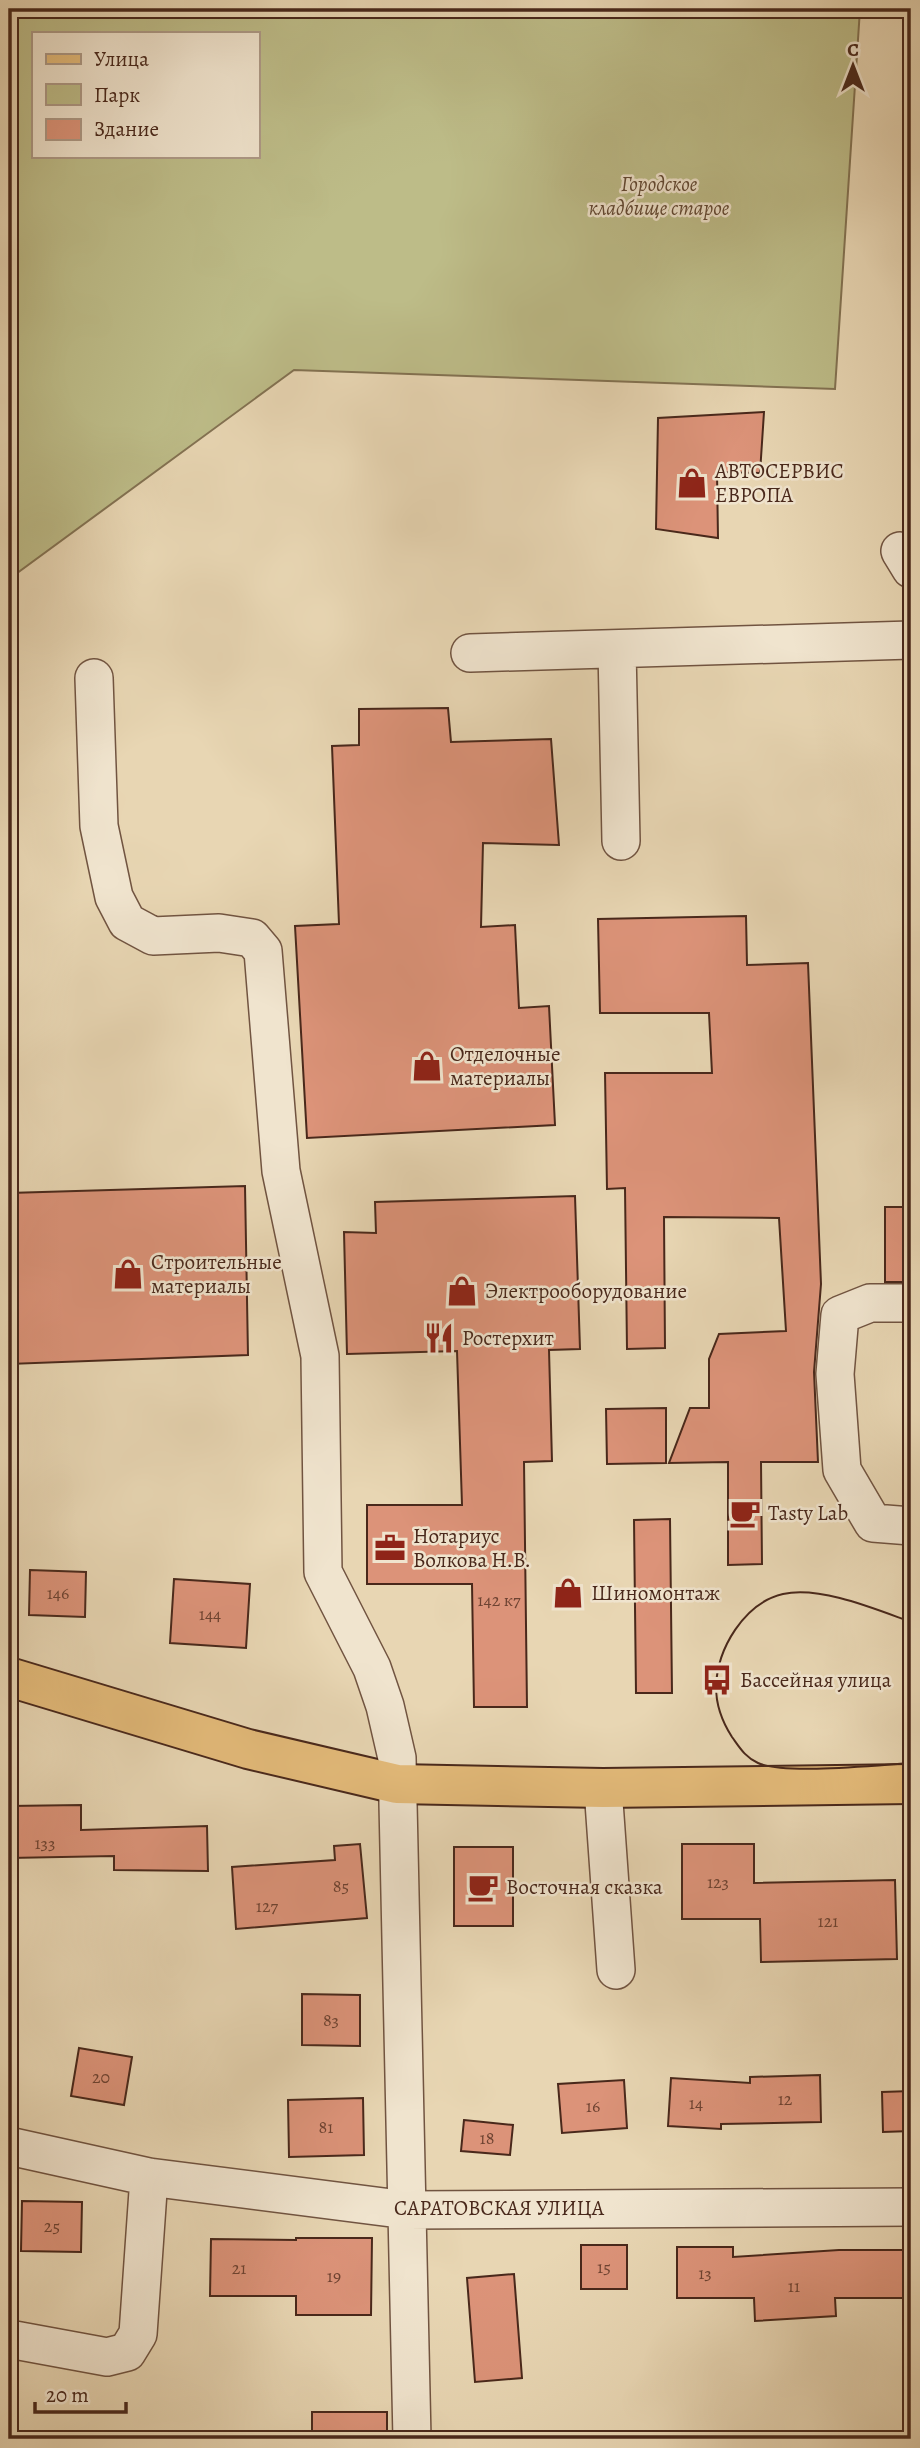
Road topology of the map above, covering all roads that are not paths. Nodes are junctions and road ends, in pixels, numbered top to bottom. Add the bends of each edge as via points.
1 (911, 640) edge
2 (617, 649) junction
3 (470, 653) dead end
4 (94, 678) dead end
5 (621, 841) dead end
6 (911, 1303) edge
7 (911, 1526) edge
8 (9, 1677) edge
9 (397, 1784) junction
10 (911, 1784) edge
11 (603, 1788) junction
12 (616, 1970) dead end
13 (9, 2146) edge
14 (149, 2177) junction
15 (911, 2207) edge
16 (407, 2210) junction
17 (9, 2339) edge
18 (412, 2439) edge

1 - 2 street
2 - 3 street
2 - 5 street
4 - 9 street via 99,826 114,897 127,922 153,936 219,933 252,938 263,951 281,1171 320,1356 323,1572 372,1668 397,1758
6 - 7 street via 870,1303 840,1315 835,1374 842,1470 873,1523
8 - 9 main road via 248,1749
9 - 11 main road
9 - 16 street
10 - 11 main road
11 - 12 street
13 - 14 street, САРАТОВСКАЯ УЛИЦА
14 - 16 street, САРАТОВСКАЯ УЛИЦА
14 - 17 street via 138,2334 127,2352 107,2357
15 - 16 street, САРАТОВСКАЯ УЛИЦА
16 - 18 street

